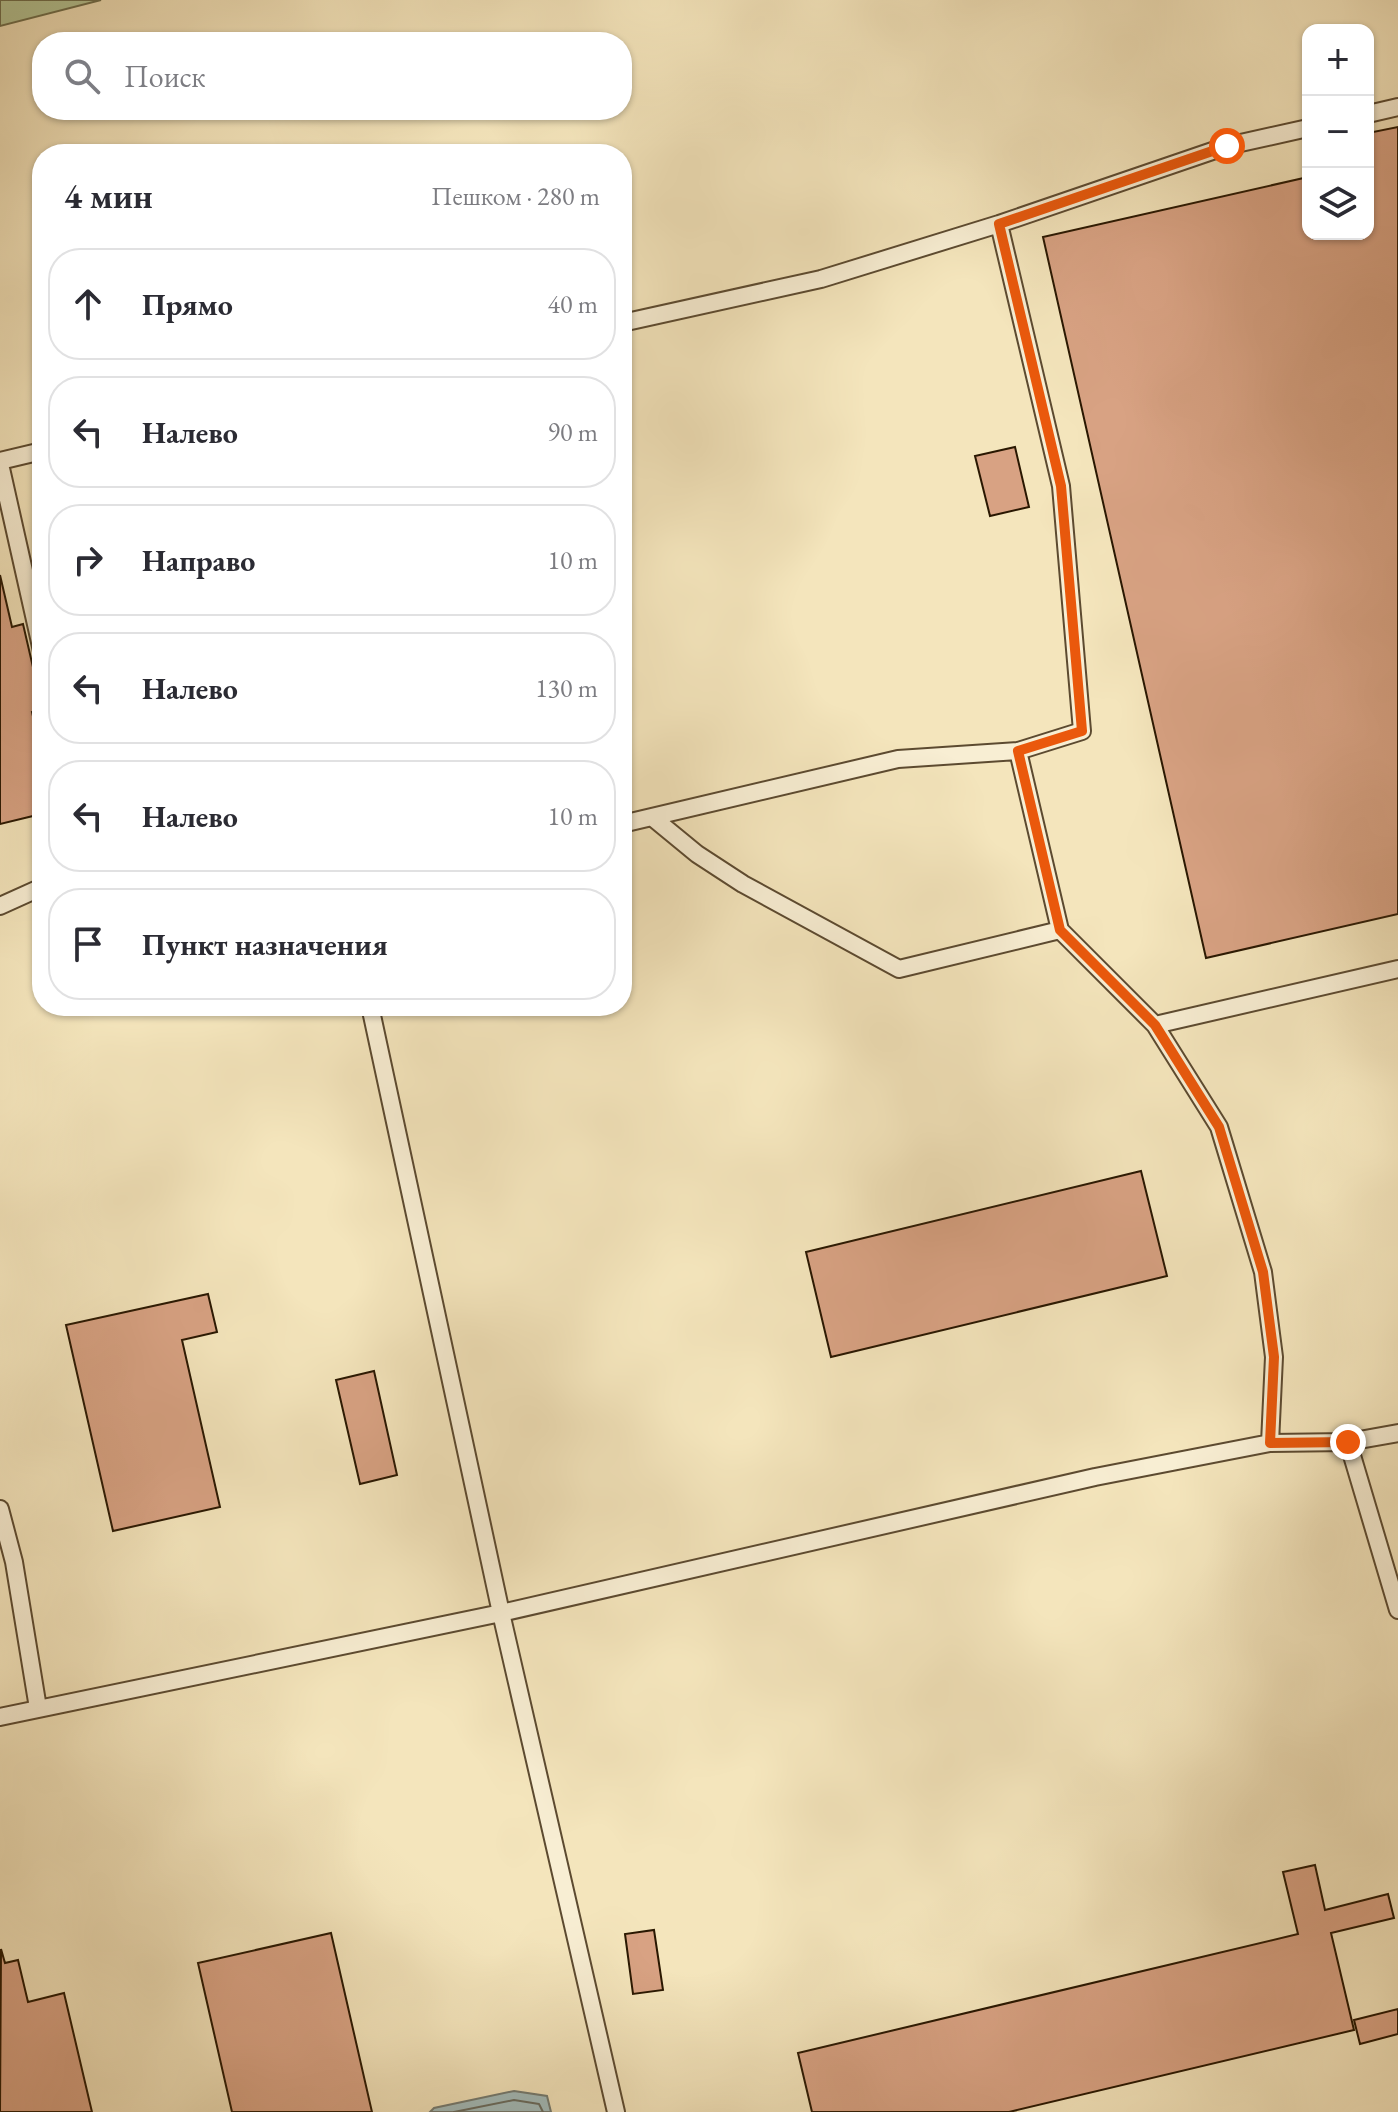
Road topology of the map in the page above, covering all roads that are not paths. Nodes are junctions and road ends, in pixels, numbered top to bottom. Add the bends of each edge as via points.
1 (1398, 107) edge
2 (1374, 113) edge
3 (1302, 129) edge
4 (999, 224) junction
5 (632, 321) edge
6 (32, 454) edge
7 (0, 463) edge
8 (32, 606) edge
9 (1018, 751) junction
10 (652, 817) junction
11 (632, 822) edge
12 (32, 892) edge
13 (0, 906) edge
14 (1060, 930) junction
15 (1398, 969) edge
16 (372, 1016) edge
17 (1155, 1025) junction
18 (1398, 1433) edge
19 (1348, 1442) junction
20 (1270, 1443) junction
21 (0, 1509) edge
22 (1398, 1610) edge
23 (501, 1613) junction
24 (38, 1708) junction
25 (0, 1717) edge
26 (616, 2112) edge

1 - 2 lane
3 - 4 lane via 1227,146
4 - 5 lane via 821,279
4 - 9 lane via 1061,486 1082,731
6 - 7 lane
7 - 8 lane
9 - 10 lane via 898,759
9 - 14 lane
10 - 11 lane
10 - 14 lane via 743,884 899,969
12 - 13 lane
14 - 17 lane
15 - 17 lane
16 - 23 lane
17 - 20 lane via 1219,1127 1263,1272 1274,1357
18 - 19 lane
19 - 20 lane
19 - 22 lane
20 - 23 lane via 1095,1477
21 - 24 lane
23 - 24 lane
23 - 26 lane
24 - 25 lane

